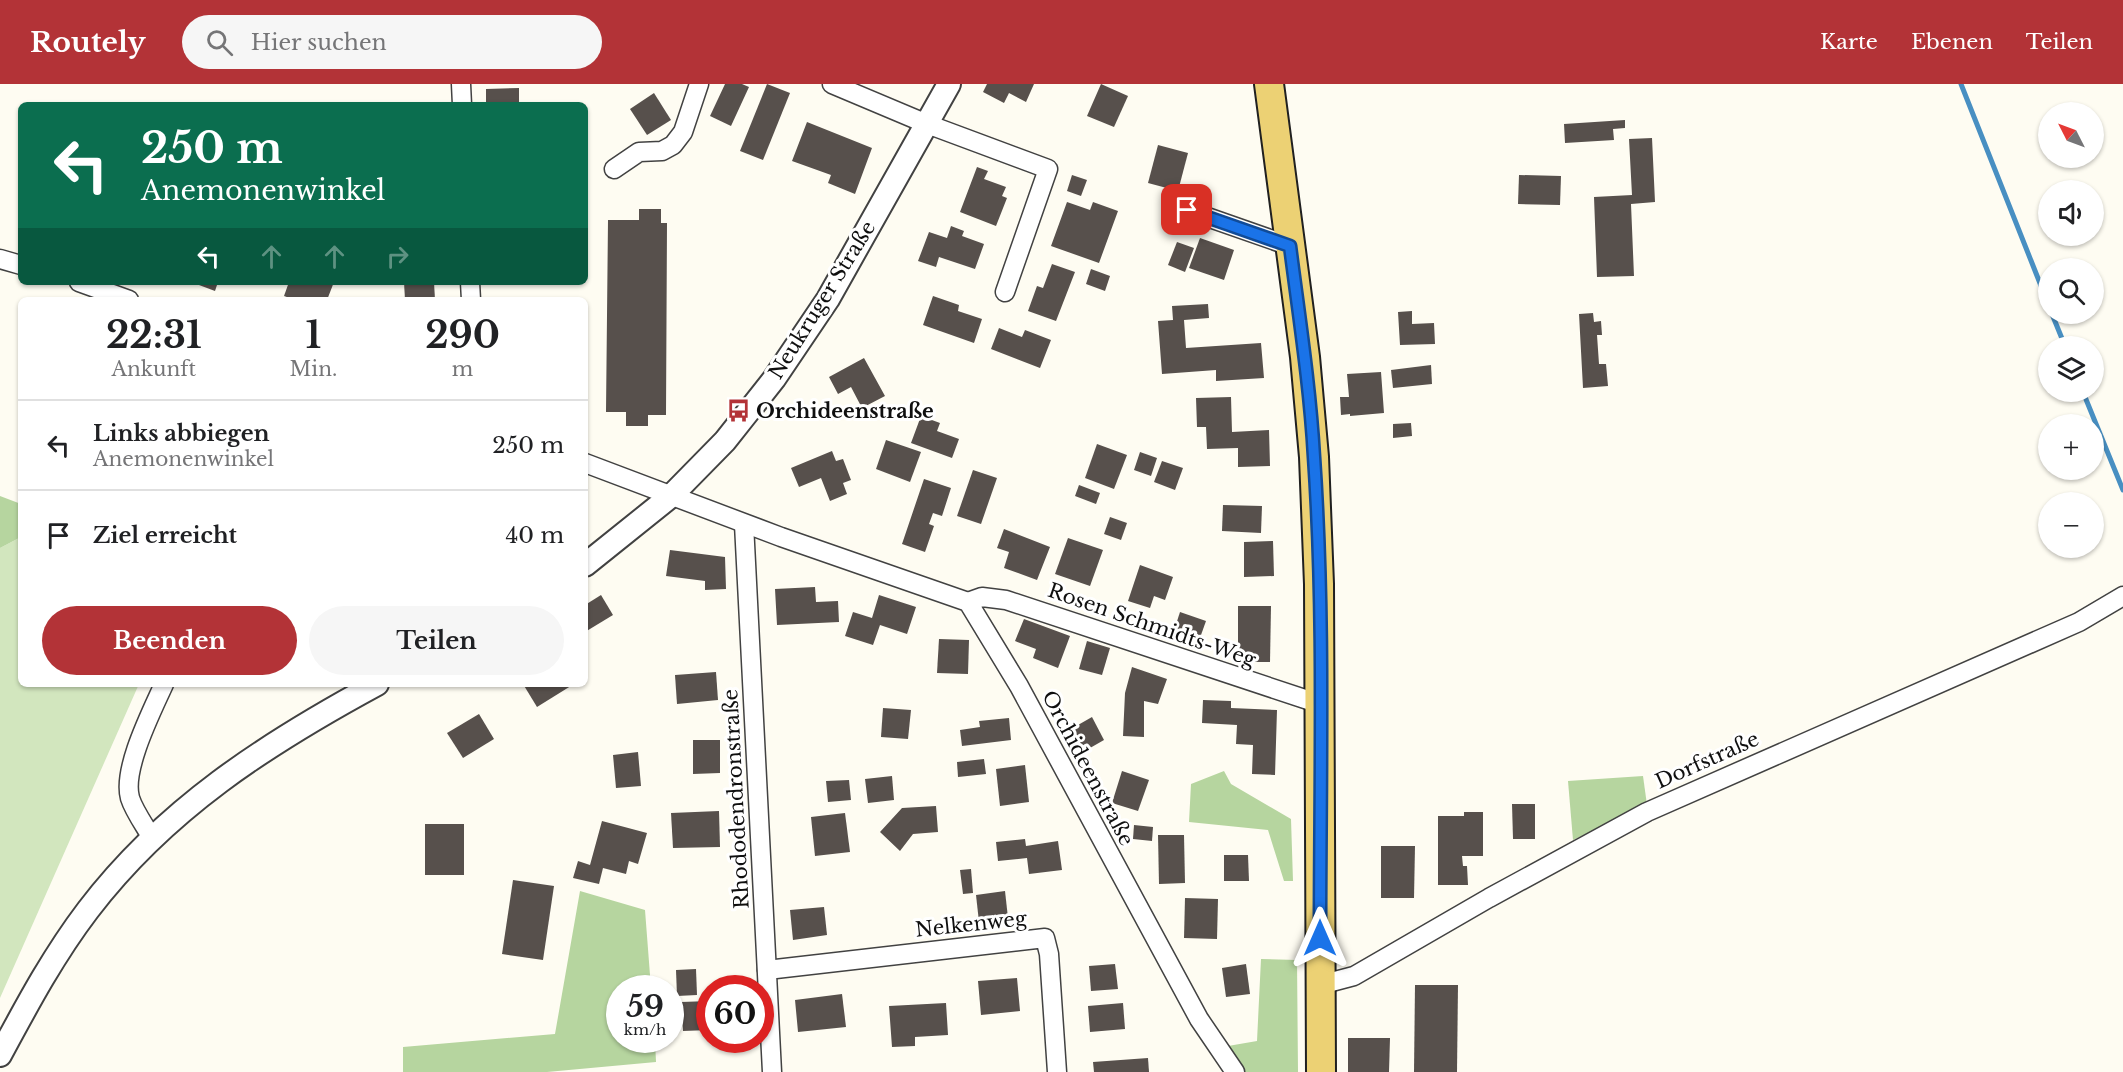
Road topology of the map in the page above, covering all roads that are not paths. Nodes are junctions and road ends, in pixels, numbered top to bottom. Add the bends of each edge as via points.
1 (461, 84) edge
2 (699, 84) edge
3 (832, 84) edge
4 (949, 84) edge
5 (1269, 84) edge
6 (462, 102) edge
7 (927, 124) junction
8 (614, 169) dead end
9 (1187, 210) dead end
10 (1290, 246) junction
11 (0, 259) edge
12 (18, 264) edge
13 (88, 285) edge
14 (1005, 292) dead end
15 (121, 297) edge
16 (588, 464) edge
17 (671, 496) junction
18 (744, 524) junction
19 (588, 562) edge
20 (2123, 596) edge
21 (968, 602) junction
22 (163, 687) edge
23 (372, 687) edge
24 (1320, 704) junction
25 (152, 838) junction
26 (768, 970) junction
27 (1320, 985) junction
28 (0, 1055) edge
29 (772, 1072) edge
30 (1056, 1072) edge
31 (1235, 1072) edge
32 (1321, 1072) edge

1 - 6 street
2 - 8 street via 683,132 673,145 662,151 639,152
3 - 7 street
4 - 7 street, Neukruger Straße
5 - 10 main road
7 - 14 street via 1048,169
7 - 17 street, Neukruger Straße via 828,299 774,379 725,441
9 - 10 street
10 - 24 main road via 1314,457
11 - 12 street
13 - 15 street
16 - 17 street
17 - 18 street
17 - 19 street, Neukruger Straße
18 - 21 street
18 - 26 street, Rhododendronstraße
20 - 27 street, Dorfstraße via 2079,622 1647,812 1354,976
21 - 24 street, Rosen Schmidts-Weg via 982,597 1006,600
21 - 31 street, Orchideenstraße via 1019,686 1199,1019
22 - 25 street via 143,731 128,787 130,799
23 - 25 street via 233,770
24 - 27 main road
25 - 28 street via 87,911 37,986
26 - 29 street, Rhododendronstraße
26 - 30 street, Nelkenweg via 1046,938
27 - 32 main road

